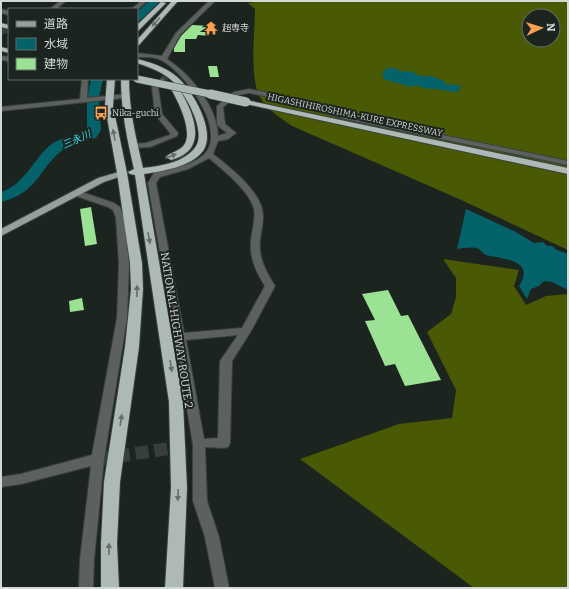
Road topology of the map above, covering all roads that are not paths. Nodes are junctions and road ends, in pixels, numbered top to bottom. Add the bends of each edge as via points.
1 (63, 1) edge
2 (144, 1) edge
3 (165, 1) edge
4 (175, 1) edge
5 (212, 1) edge
6 (53, 8) edge
7 (136, 8) edge
8 (138, 28) edge
9 (138, 43) edge
10 (164, 60) junction
11 (138, 62) edge
12 (138, 78) edge
13 (85, 80) edge
14 (111, 80) edge
15 (126, 80) edge
16 (162, 80) tunnel mouth
17 (125, 96) junction
18 (109, 97) junction
19 (83, 100) junction
20 (1, 109) edge
21 (215, 139) junction
22 (133, 146) junction
23 (210, 154) junction
24 (568, 163) edge
25 (138, 168) junction
26 (568, 171) edge
27 (122, 173) junction
28 (76, 193) junction
29 (149, 207) junction
30 (1, 233) edge
31 (246, 331) junction
32 (180, 337) junction
33 (207, 443) tunnel mouth
34 (98, 459) junction
35 (1, 482) edge
36 (86, 588) edge
37 (110, 588) edge
38 (174, 588) edge
39 (222, 588) edge

1 - 6 street
2 - 7 street
3 - 8 highway
4 -> 9 highway
5 - 10 street via 178,34
10 - 11 street via 157,57
10 - 21 street via 189,81 200,98 210,117
11 - 25 highway via 165,71 182,85 203,128 204,136 203,144 190,156 170,165
12 - 26 highway, HIGASHIHIROSHIMA-KURE EXPRESSWAY, bridge
13 - 19 street
14 - 18 highway
15 - 17 highway, NATIONAL HIGHWAY ROUTE 2
16 - 22 street via 155,86 159,114 174,133 173,136
17 - 18 street
17 - 22 highway, NATIONAL HIGHWAY ROUTE 2
18 - 19 street
27 -> 18 highway
19 - 20 street
21 - 23 street
21 - 24 street via 232,133 221,125 220,106 236,93 249,91 281,97 345,117
22 - 25 highway, NATIONAL HIGHWAY ROUTE 2
23 - 29 street via 189,166 157,176 152,183
23 - 31 street via 252,196 258,209 255,249 262,273 270,286
25 - 27 highway
25 - 29 highway, NATIONAL HIGHWAY ROUTE 2
27 - 28 main road
37 -> 27 highway via 112,482 132,347 137,289 136,263
28 - 30 main road
28 - 34 street via 117,209 123,249 122,318
29 - 32 street
29 -> 38 highway, NATIONAL HIGHWAY ROUTE 2 via 176,402 178,488
31 - 32 street
31 - 33 street via 226,362 224,443
32 - 39 street via 199,444 200,500 212,537
34 - 35 street
34 - 36 street

